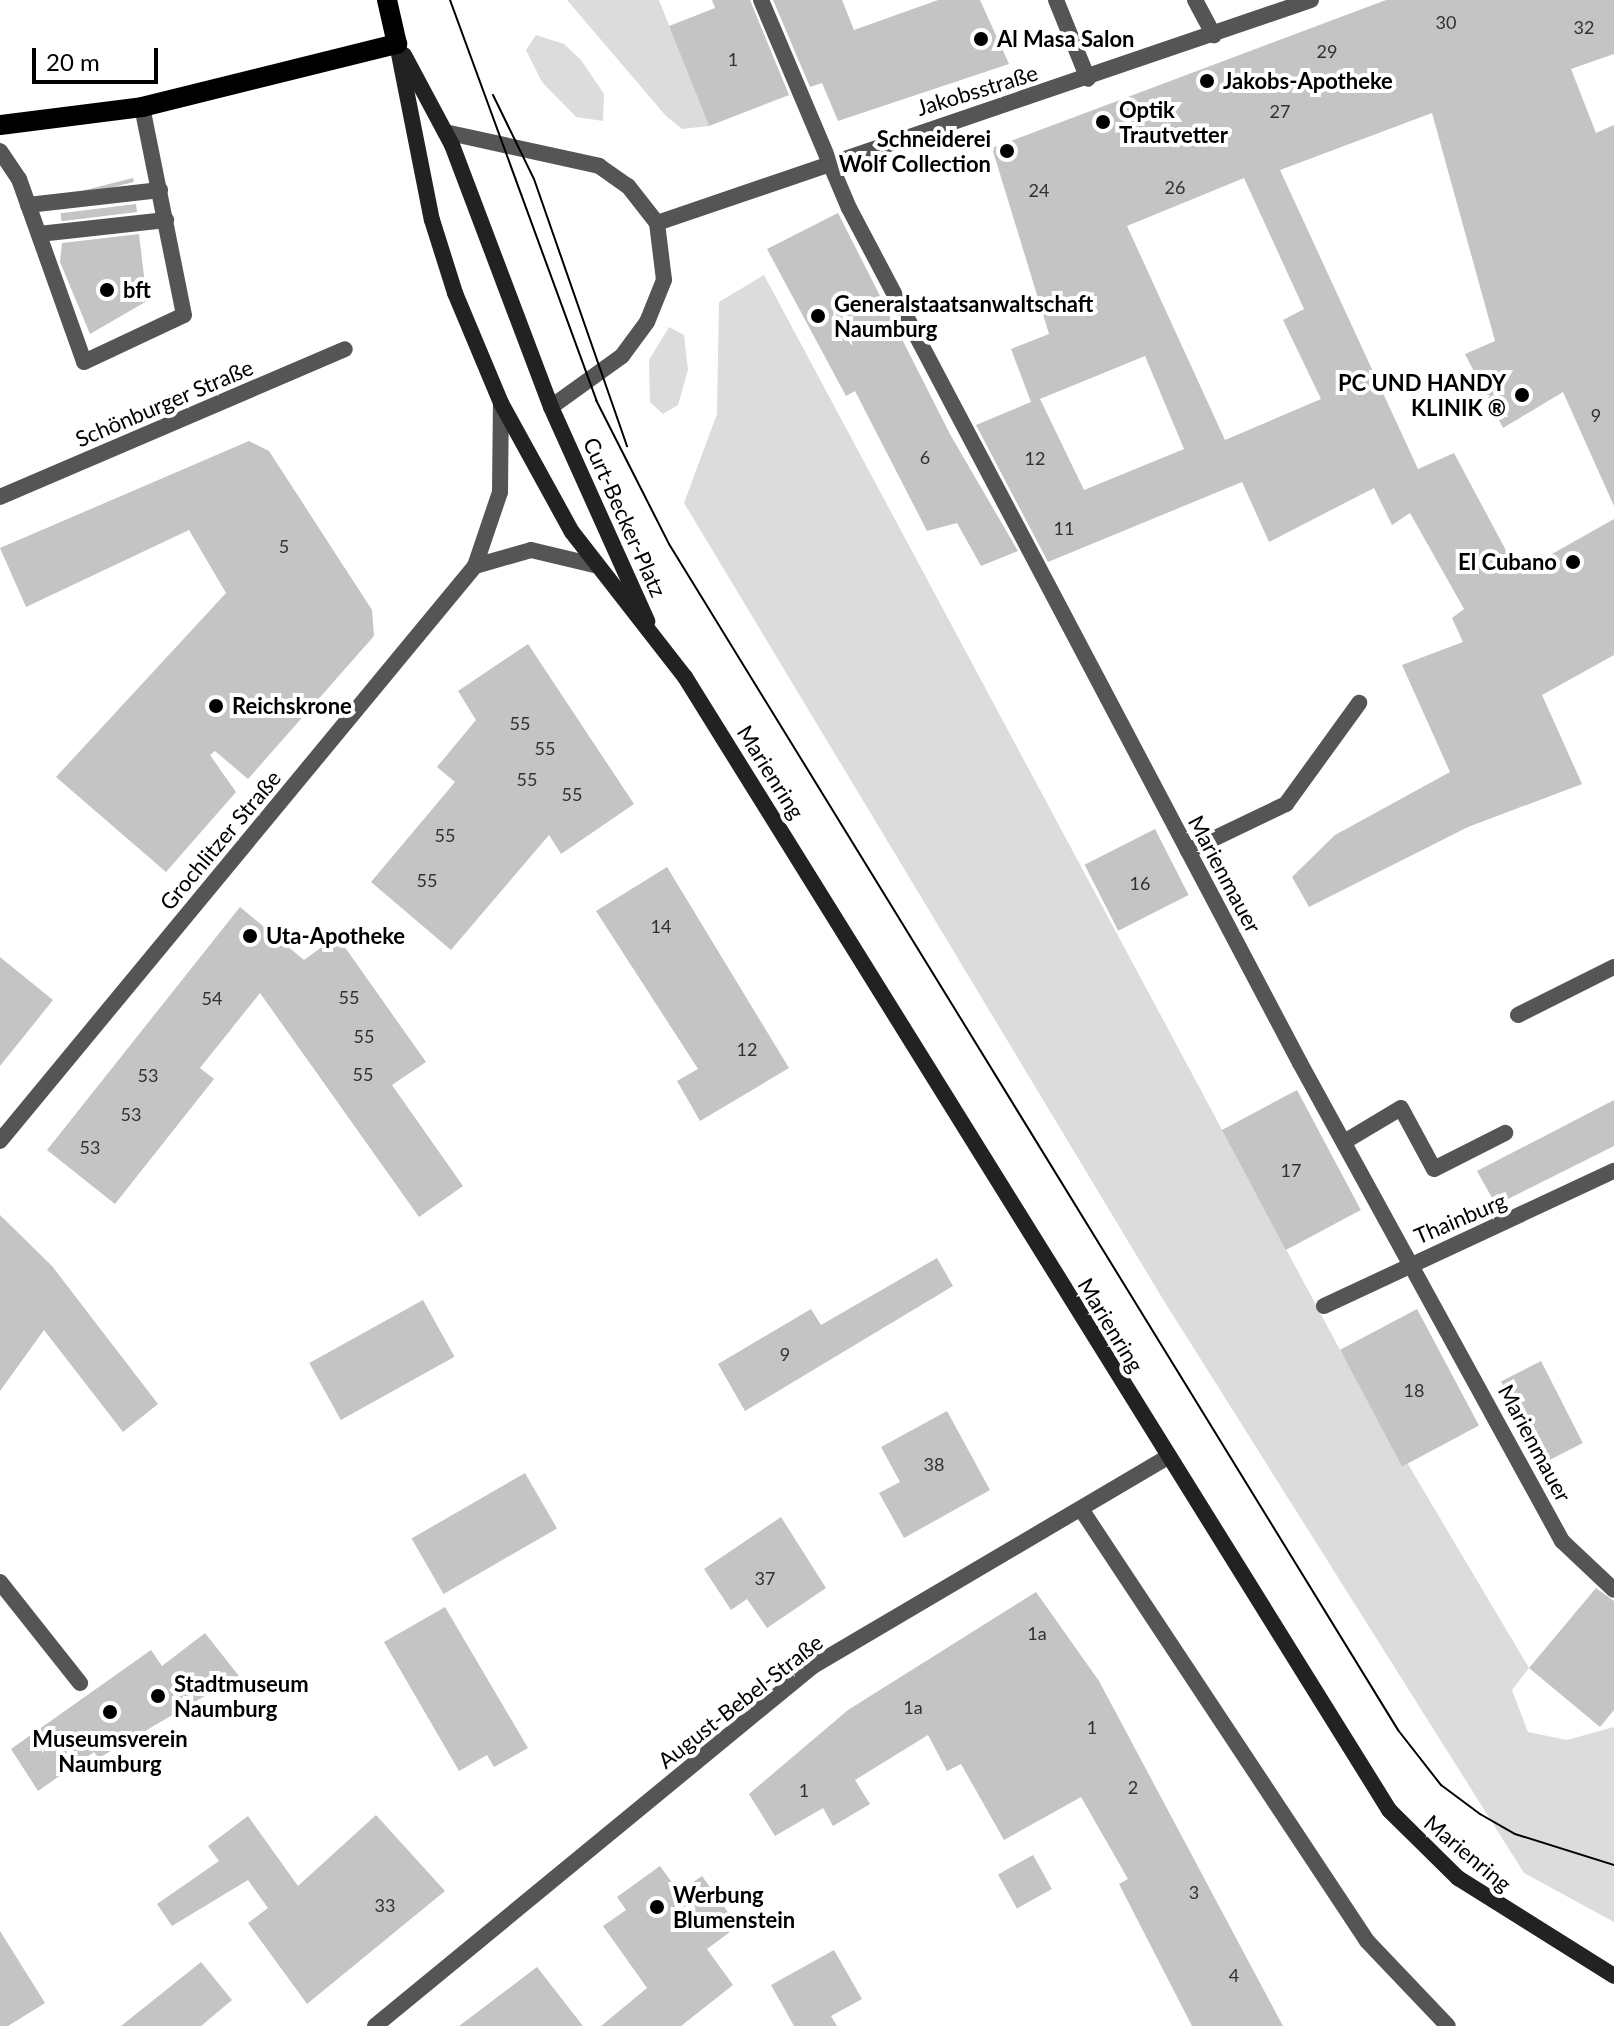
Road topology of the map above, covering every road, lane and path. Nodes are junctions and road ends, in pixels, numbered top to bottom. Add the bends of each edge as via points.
1 (387, 0) edge
2 (761, 0) edge
3 (1056, 0) edge
4 (1195, 0) edge
5 (1311, 0) edge
6 (1214, 35) junction
7 (397, 44) junction
8 (1088, 79) junction
9 (142, 107) junction
10 (0, 125) edge
11 (445, 132) junction
12 (0, 151) edge
13 (827, 159) junction
14 (160, 190) junction
15 (28, 205) junction
16 (166, 220) junction
17 (657, 223) junction
18 (39, 234) junction
19 (345, 349) dead end
20 (501, 403) junction
21 (551, 407) junction
22 (501, 479) joint
23 (0, 497) edge
24 (594, 565) junction
25 (475, 566) junction
26 (648, 623) junction
27 (1359, 703) dead end
28 (1188, 851) junction
29 (1614, 967) edge
30 (1518, 1015) dead end
31 (1505, 1133) dead end
32 (0, 1141) edge
33 (1344, 1142) junction
34 (1614, 1171) edge
35 (1412, 1262) junction
36 (1324, 1306) dead end
37 (1166, 1458) junction
38 (1081, 1509) junction
39 (0, 1582) edge
40 (1614, 1590) edge
41 (80, 1683) dead end
42 (1614, 1976) edge
43 (375, 2026) edge
44 (1448, 2026) edge

1 - 7 main road
2 - 13 street, Marienmauer
3 - 8 street
4 - 6 street
5 - 6 street, Jakobsstraße
6 - 8 street, Jakobsstraße
7 - 9 main road
7 - 11 main road, Curt-Becker-Platz
7 - 20 main road, Curt-Becker-Platz via 441,253
8 - 13 street, Jakobsstraße
9 - 10 main road
9 - 14 street
11 - 17 street via 599,166 628,186
11 - 21 main road, Curt-Becker-Platz
12 - 15 street
13 - 17 street, Jakobsstraße
13 - 28 street, Marienmauer
14 - 15 street
14 - 16 street
15 - 18 street
16 - 18 street
16 - 18 street via 184,315 84,362
17 - 21 street via 664,280 647,322 622,356
19 - 23 street, Schönburger Straße
20 - 22 street, Curt-Becker-Platz
20 - 24 main road, Curt-Becker-Platz
21 - 26 main road, Curt-Becker-Platz
22 - 25 street, Grochlitzer Straße
24 - 25 street via 531,550
24 - 26 main road, Curt-Becker-Platz
25 - 32 street, Grochlitzer Straße
26 - 37 main road, Marienring
27 - 28 street via 1286,804
28 - 33 street, Marienmauer
29 - 30 street
31 - 33 street via 1434,1169 1401,1108
33 - 35 street, Marienmauer
34 - 35 street, Thainburg
35 - 36 street, Thainburg
35 - 40 street, Marienmauer via 1562,1541
37 - 38 street, August-Bebel-Straße
37 - 42 main road, Marienring via 1389,1810 1458,1878
38 - 43 street, August-Bebel-Straße via 813,1666
38 - 44 street via 1367,1941
39 - 41 street

